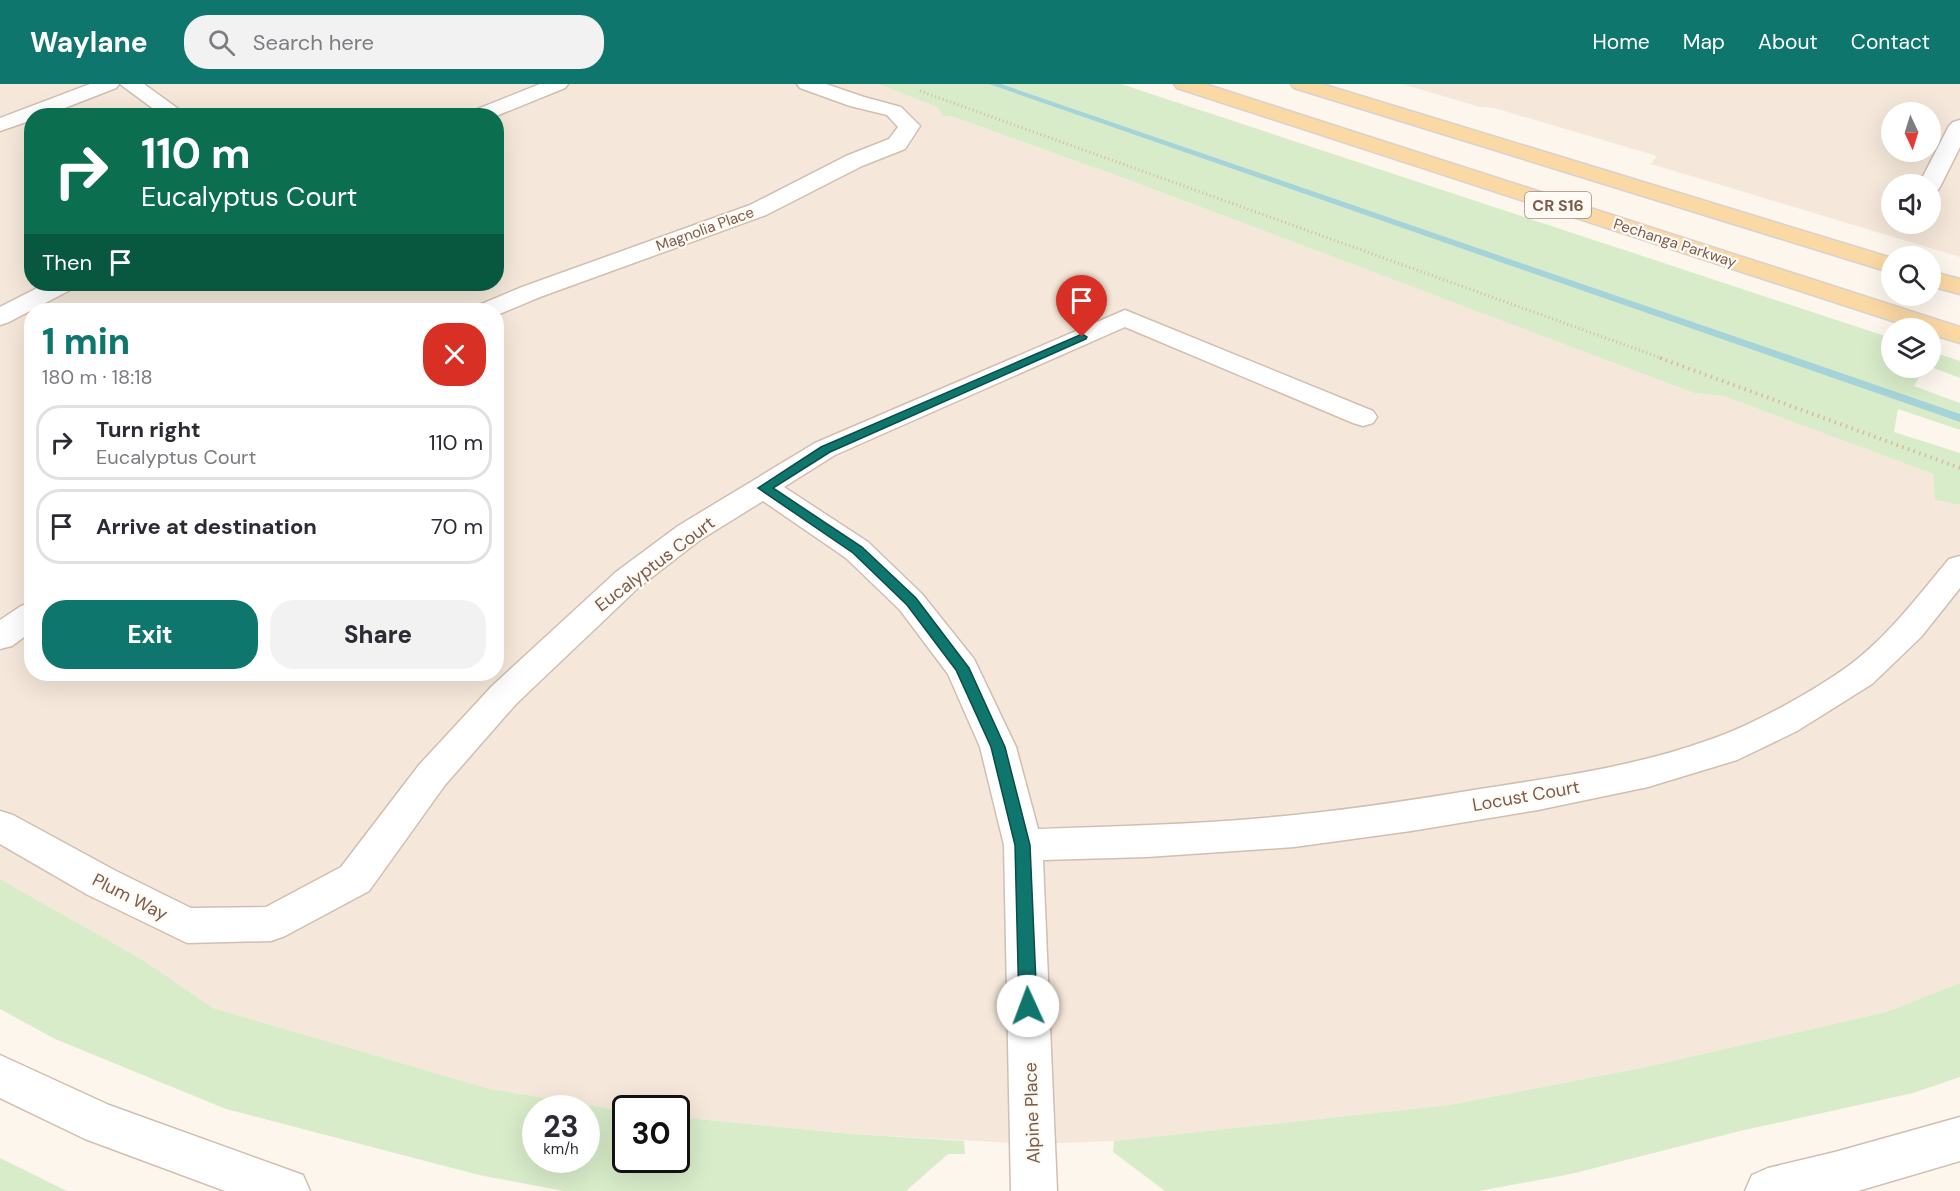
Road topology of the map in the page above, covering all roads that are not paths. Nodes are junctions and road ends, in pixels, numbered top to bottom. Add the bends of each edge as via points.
1 (109, 84) edge
2 (130, 84) edge
3 (558, 84) edge
4 (807, 84) edge
5 (1184, 84) edge
6 (1301, 84) edge
7 (45, 108) edge
8 (166, 108) edge
9 (497, 108) edge
10 (24, 116) edge
11 (0, 125) edge
12 (1960, 126) edge
13 (1935, 174) edge
14 (1881, 263) edge
15 (1941, 281) edge
16 (1960, 287) edge
17 (50, 291) edge
18 (27, 303) edge
19 (504, 303) edge
20 (24, 304) edge
21 (0, 317) edge
22 (1960, 335) edge
23 (1362, 417) dead end
24 (764, 488) junction
25 (1960, 567) edge
26 (24, 620) edge
27 (0, 637) edge
28 (0, 826) edge
29 (1023, 845) junction
30 (271, 924) joint
31 (0, 1076) edge
32 (1960, 1139) edge
33 (287, 1191) edge
34 (1034, 1191) edge
35 (1768, 1191) edge

1 - 7 street
2 - 8 street
3 - 9 street
4 - 19 street, Magnolia Place via 894,111 909,126 897,144 758,210
5 - 22 main road, Pechanga Parkway / CR S16
6 - 14 main road, CR S16
10 - 11 street
12 - 13 street
15 - 16 main road
17 - 18 street
20 - 21 street
23 - 24 street, Eucalyptus Court via 1125,318 825,449
24 - 29 street, Alpine Place via 857,550 911,602 962,668 998,747
24 - 30 street, Eucalyptus Court via 689,533 627,580 504,695 432,775 355,879
25 - 29 street, Locust Court via 1909,629 1860,675 1785,721 1724,750 1659,770 1526,797 1294,831
26 - 27 street
28 - 30 street, Plum Way via 187,926
29 - 34 street, Alpine Place
31 - 33 street via 101,1124
32 - 35 street via 1835,1176

